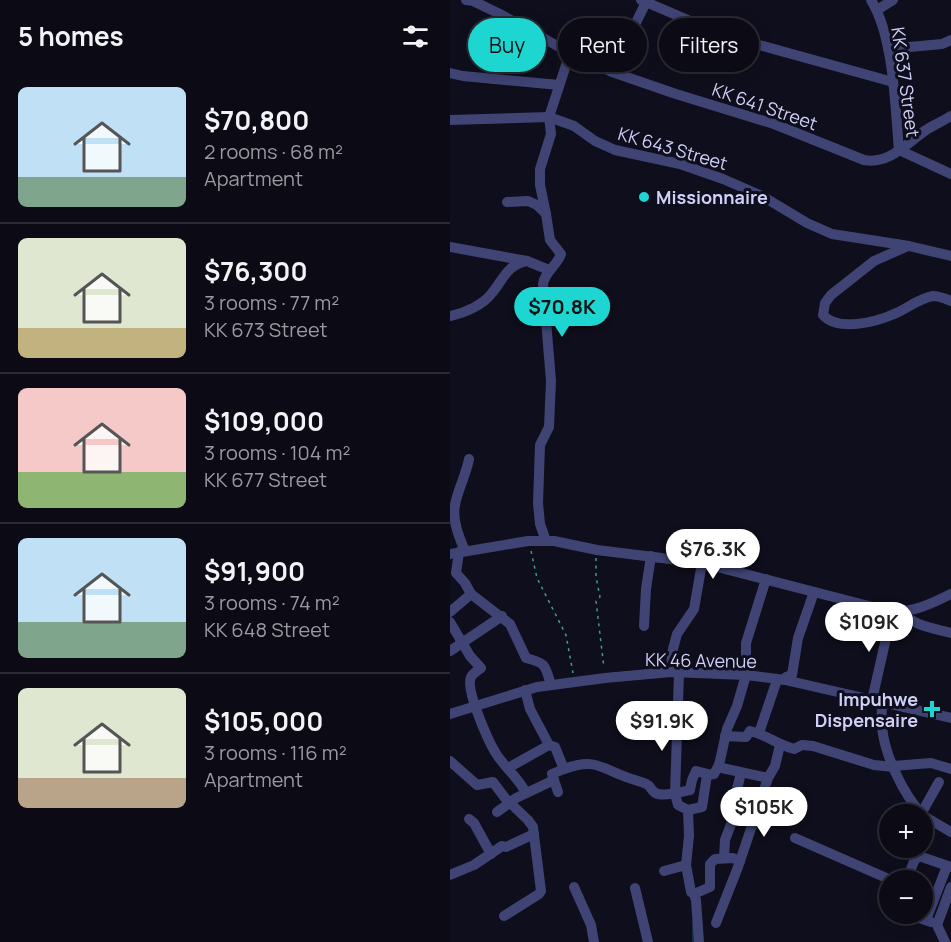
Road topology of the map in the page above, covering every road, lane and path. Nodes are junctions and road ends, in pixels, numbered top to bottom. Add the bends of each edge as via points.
1 (466, 0) edge
2 (871, 0) edge
3 (893, 0) edge
4 (644, 1) edge
5 (877, 10) junction
6 (636, 18) edge
7 (951, 40) edge
8 (558, 46) edge
9 (888, 49) junction
10 (563, 72) edge
11 (612, 72) edge
12 (450, 73) edge
13 (893, 82) junction
14 (559, 85) junction
15 (951, 116) edge
16 (549, 117) junction
17 (450, 120) edge
18 (899, 150) junction
19 (951, 174) edge
20 (507, 202) dead end
21 (546, 214) junction
22 (909, 246) junction
23 (450, 248) edge
24 (951, 256) edge
25 (527, 261) junction
26 (549, 270) junction
27 (951, 301) edge
28 (450, 316) edge
29 (469, 459) dead end
30 (528, 541) junction
31 (546, 541) junction
32 (597, 550) junction
33 (458, 552) edge
34 (651, 556) junction
35 (702, 563) junction
36 (766, 579) junction
37 (814, 592) junction
38 (471, 594) junction
39 (951, 594) edge
40 (450, 612) edge
41 (896, 612) junction
42 (502, 616) junction
43 (450, 622) edge
44 (644, 626) dead end
45 (951, 633) edge
46 (464, 643) junction
47 (450, 651) edge
48 (675, 673) junction
49 (746, 675) junction
50 (605, 678) junction
51 (781, 680) junction
52 (574, 682) junction
53 (551, 685) junction
54 (525, 690) junction
55 (877, 701) junction
56 (477, 706) junction
57 (450, 714) edge
58 (951, 718) edge
59 (759, 733) junction
60 (725, 736) junction
61 (549, 745) junction
62 (780, 745) junction
63 (450, 761) edge
64 (719, 765) junction
65 (893, 766) junction
66 (508, 768) junction
67 (564, 769) junction
68 (951, 769) edge
69 (741, 773) junction
70 (708, 774) junction
71 (768, 778) junction
72 (554, 780) junction
73 (939, 782) dead end
74 (558, 792) dead end
75 (526, 793) junction
76 (675, 794) junction
77 (509, 802) junction
78 (912, 804) edge
79 (928, 804) edge
80 (688, 810) junction
81 (498, 812) dead end
82 (469, 819) dead end
83 (933, 821) edge
84 (951, 832) edge
85 (534, 834) junction
86 (795, 838) dead end
87 (491, 854) junction
88 (724, 858) junction
89 (740, 861) junction
90 (686, 865) junction
91 (949, 866) edge
92 (911, 870) edge
93 (664, 872) dead end
94 (450, 875) edge
95 (879, 875) edge
96 (574, 887) dead end
97 (951, 887) edge
98 (635, 888) dead end
99 (694, 894) junction
100 (933, 904) edge
101 (504, 916) dead end
102 (716, 923) dead end
103 (933, 923) edge
104 (937, 924) junction
105 (594, 942) edge
106 (648, 942) edge
107 (699, 942) edge
108 (945, 942) edge

1 - 8 street, KK 641 Street
2 - 5 street, KK 637 Street
3 - 5 street
4 - 6 street
4 - 13 street via 723,35
5 - 9 street, KK 637 Street
7 - 9 street
9 - 13 street, KK 637 Street
10 - 14 street
11 - 18 street, KK 641 Street via 774,124 864,160 885,159
12 - 14 street
13 - 18 street, KK 637 Street
14 - 16 street
15 - 18 street, KK 641 Street
16 - 17 street, KK 643 Street
16 - 21 street via 550,134 539,178
16 - 22 street, KK 643 Street via 574,126 615,150 680,164 723,179 832,234
18 - 19 street, KK 637 Street
20 - 21 street via 528,201
21 - 26 street via 550,240 561,254
22 - 24 street, KK 643 Street
22 - 27 street via 874,261 831,295 823,315 836,324 861,323 893,315 933,297
23 - 25 street
25 - 26 street
25 - 28 street via 510,267 491,295
26 - 31 street via 543,284 551,381 550,421 540,445 538,503
29 - 33 street via 455,505
30 - 31 street
30 - 33 street
30 - 52 path via 537,578 566,635
31 - 32 street
32 - 34 street
32 - 50 path via 600,597 596,602
33 - 38 street via 456,573
34 - 35 street
34 - 44 street
35 - 36 street
35 - 48 street via 694,609 676,634
36 - 37 street
36 - 49 street via 746,643
37 - 41 street
37 - 51 street via 798,638 792,675
38 - 40 street
38 - 42 street
39 - 41 street via 923,608
41 - 45 street via 918,624
41 - 55 street
42 - 46 street
42 - 53 street via 526,658 546,667
43 - 46 street
46 - 47 street
46 - 56 street via 481,668 470,683
48 - 49 street, KK 46 Avenue
48 - 50 street, KK 46 Avenue
48 - 76 street
49 - 51 street, KK 46 Avenue
49 - 60 street
50 - 52 street, KK 46 Avenue
51 - 55 street, KK 46 Avenue
51 - 59 street
52 - 53 street, KK 46 Avenue
53 - 54 street, KK 46 Avenue
54 - 56 street, KK 46 Avenue
54 - 61 street via 530,709
55 - 58 street, KK 46 Avenue
55 - 65 street
56 - 57 street, KK 46 Avenue
56 - 66 street via 495,751
59 - 60 street
59 - 62 street
60 - 64 street
61 - 66 street
61 - 67 street via 555,747
62 - 65 street via 797,750 813,746 874,765
62 - 71 street
63 - 77 street via 477,784 493,782
64 - 69 street
64 - 70 street via 714,774
65 - 68 street via 931,763
65 - 78 street
66 - 75 street
67 - 72 street via 552,774
67 - 76 street via 592,763 649,786 654,793
69 - 71 street
69 - 88 street via 735,793 738,806 725,840
70 - 76 street via 696,771 690,790
70 - 80 street via 702,807
71 - 89 street
72 - 74 street
72 - 75 street
73 - 79 street
75 - 77 street
76 - 80 street via 678,805
77 - 81 street
77 - 85 street via 528,820
80 - 90 street
82 - 87 street
83 - 84 street
85 - 87 street
85 - 101 street via 541,891
86 - 95 street
87 - 94 street
88 - 89 street
88 - 99 street via 710,864 710,887
89 - 102 street
90 - 93 street
90 - 99 street
91 - 92 street via 919,856
91 - 100 street
96 - 105 street
97 - 104 street
98 - 106 street
99 - 107 street
103 - 104 street
104 - 108 street

